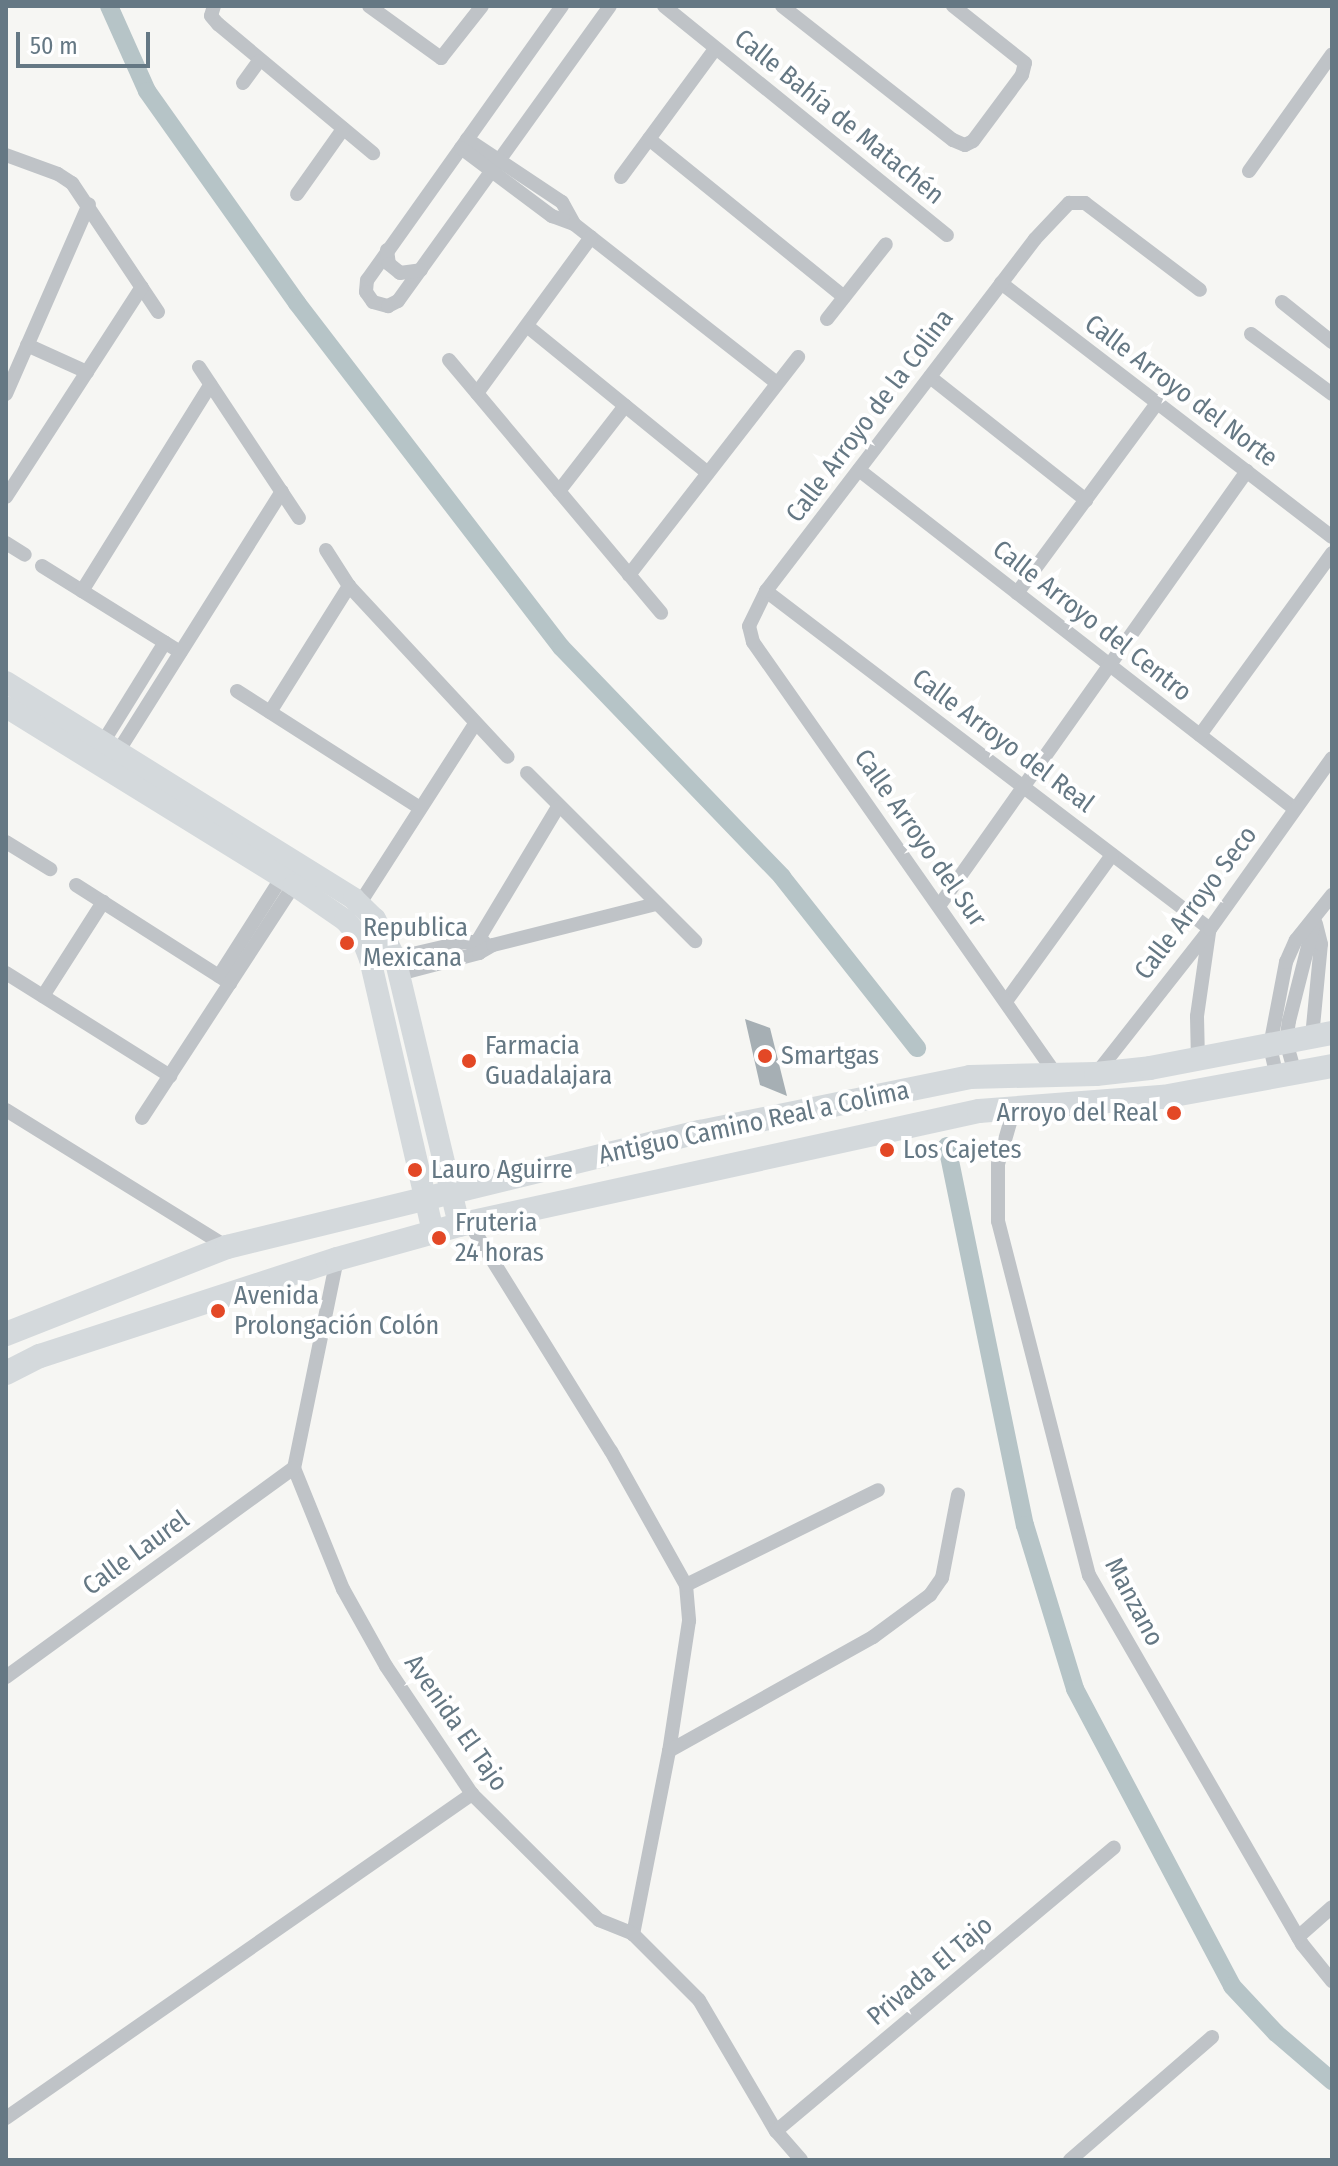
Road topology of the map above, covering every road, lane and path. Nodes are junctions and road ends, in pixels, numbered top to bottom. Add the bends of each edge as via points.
1 (214, 6) edge
2 (369, 6) edge
3 (482, 6) edge
4 (562, 6) edge
5 (664, 6) edge
6 (782, 6) edge
7 (953, 6) edge
8 (604, 8) edge
9 (715, 49) junction
10 (1332, 54) edge
11 (259, 61) junction
12 (243, 83) dead end
13 (343, 129) junction
14 (649, 139) junction
15 (464, 143) junction
16 (373, 153) dead end
17 (6, 155) edge
18 (495, 166) junction
19 (1249, 171) dead end
20 (621, 177) dead end
21 (297, 194) dead end
22 (89, 204) junction
23 (947, 235) dead end
24 (591, 237) junction
25 (886, 244) dead end
26 (387, 250) junction
27 (421, 270) junction
28 (1001, 283) junction
29 (142, 287) junction
30 (1200, 290) dead end
31 (844, 297) junction
32 (1282, 302) dead end
33 (158, 312) dead end
34 (827, 319) dead end
35 (527, 326) junction
36 (1251, 334) dead end
37 (1332, 342) edge
38 (27, 345) junction
39 (798, 357) dead end
40 (449, 360) dead end
41 (199, 367) dead end
42 (87, 372) junction
43 (930, 377) junction
44 (777, 383) junction
45 (210, 385) junction
46 (477, 393) junction
47 (6, 394) edge
48 (1332, 394) edge
49 (1157, 403) junction
50 (625, 406) junction
51 (859, 470) junction
52 (1247, 471) junction
53 (708, 473) junction
54 (282, 491) junction
55 (559, 491) junction
56 (6, 497) edge
57 (1086, 500) junction
58 (299, 518) dead end
59 (1332, 537) edge
60 (6, 543) edge
61 (326, 550) dead end
62 (1332, 553) edge
63 (25, 555) dead end
64 (42, 566) dead end
65 (629, 575) junction
66 (349, 586) junction
67 (82, 591) junction
68 (766, 591) junction
69 (1017, 593) junction
70 (661, 613) dead end
71 (749, 626) joint
72 (165, 642) junction
73 (180, 652) junction
74 (1109, 665) junction
75 (6, 682) edge
76 (237, 691) dead end
77 (6, 707) edge
78 (270, 712) junction
79 (475, 724) junction
80 (1200, 735) junction
81 (104, 757) junction
82 (508, 757) dead end
83 (1332, 758) edge
84 (527, 773) dead end
85 (1023, 786) junction
86 (558, 807) junction
87 (420, 808) junction
88 (1295, 809) junction
89 (6, 843) edge
90 (1112, 855) junction
91 (50, 869) dead end
92 (288, 881) junction
93 (76, 885) dead end
94 (1332, 895) edge
95 (357, 901) junction
96 (103, 902) junction
97 (656, 904) junction
98 (939, 906) junction
99 (1210, 929) junction
100 (695, 941) dead end
101 (1314, 942) edge
102 (479, 946) junction
103 (397, 966) junction
104 (6, 973) edge
105 (224, 979) junction
106 (43, 996) junction
107 (1007, 1000) junction
108 (1276, 1000) junction
109 (1293, 1001) junction
110 (1322, 1035) edge
111 (1278, 1044) junction
112 (1198, 1061) junction
113 (1332, 1066) edge
114 (1096, 1074) junction
115 (1286, 1075) junction
116 (170, 1076) junction
117 (1057, 1076) junction
118 (1014, 1109) junction
119 (6, 1110) edge
120 (142, 1118) dead end
121 (452, 1193) junction
122 (425, 1198) junction
123 (465, 1225) junction
124 (433, 1231) junction
125 (227, 1247) junction
126 (337, 1259) junction
127 (6, 1334) edge
128 (6, 1373) edge
129 (294, 1468) junction
130 (878, 1490) dead end
131 (958, 1495) dead end
132 (686, 1585) junction
133 (6, 1677) edge
134 (669, 1751) junction
135 (472, 1794) junction
136 (1114, 1847) dead end
137 (1332, 1907) edge
138 (633, 1934) junction
139 (1298, 1937) junction
140 (1332, 1981) edge
141 (1212, 2037) dead end
142 (6, 2118) edge
143 (776, 2131) junction
144 (801, 2160) edge
145 (1070, 2160) edge

1 - 11 street via 211,16
2 - 3 street via 441,58
4 - 15 street
5 - 9 street, Calle Bahía de Matachén
6 - 7 street via 965,145 1006,97 1025,63
8 - 18 street
9 - 14 street
9 - 23 street, Calle Bahía de Matachén
10 - 19 street
11 - 12 street
11 - 13 street
13 - 16 street
13 - 21 street
14 - 20 street
14 - 31 street
15 - 18 street
15 - 26 street
17 - 22 street via 58,174
18 - 24 street via 562,202 574,224
18 - 27 street
22 - 29 street
22 - 38 street
24 - 35 street
24 - 44 street
25 - 31 street
26 - 27 street via 394,270 407,275
26 - 27 street via 367,280 366,292 373,302 388,306 398,301
28 - 30 street, Calle Arroyo de la Colina via 1035,239 1076,200
28 - 43 street, Calle Arroyo de la Colina
28 - 49 street, Calle Arroyo del Norte
29 - 33 street
29 - 42 street
31 - 34 street
32 - 37 street
35 - 46 street
35 - 50 street
36 - 48 street
38 - 42 street
38 - 47 street
39 - 44 street
40 - 46 street
41 - 45 street
42 - 56 street
43 - 51 street, Calle Arroyo de la Colina
43 - 57 street
44 - 53 street
45 - 54 street
45 - 67 street
46 - 55 street
49 - 52 street, Calle Arroyo del Norte
49 - 57 street
50 - 53 street
50 - 55 street
51 - 68 street, Calle Arroyo de la Colina
51 - 69 street, Calle Arroyo del Centro
52 - 59 street, Calle Arroyo del Norte
52 - 74 street
53 - 65 street
54 - 58 street
54 - 73 street
55 - 65 street
57 - 69 street
60 - 63 street
61 - 66 street
62 - 80 street
64 - 67 street
65 - 70 street
66 - 78 street
66 - 79 street
67 - 72 street
68 - 71 street, Calle Arroyo de la Colina
68 - 85 street, Calle Arroyo del Real
69 - 74 street, Calle Arroyo del Centro
71 - 98 street, Calle Arroyo del Sur via 753,642
72 - 73 street
72 - 81 street
73 - 81 street
74 - 80 street, Calle Arroyo del Centro
74 - 85 street
75 - 81 street
76 - 78 street
77 - 81 street
78 - 87 street
79 - 82 street
79 - 87 street
80 - 88 street, Calle Arroyo del Centro
81 - 92 street
81 - 95 street
83 - 88 street, Calle Arroyo Seco
84 - 86 street
85 - 90 street, Calle Arroyo del Real
85 - 98 street
86 - 97 street
86 - 102 street
87 - 95 street
88 - 99 street, Calle Arroyo Seco
89 - 91 street
90 - 99 street, Calle Arroyo del Real
90 - 107 street
92 - 105 street
92 - 122 street via 345,920 363,941
93 - 96 street
94 - 101 street via 1316,919
95 - 103 street via 385,933
96 - 105 street
96 - 106 street
97 - 100 street
97 - 102 street
98 - 107 street, Calle Arroyo del Sur
99 - 112 street via 1197,1016
99 - 114 street, Calle Arroyo Seco
101 - 108 street
101 - 109 street
101 - 110 street
102 - 103 street
103 - 121 street
104 - 106 street
105 - 116 street
106 - 116 street
107 - 117 street, Calle Arroyo del Sur
108 - 109 street
108 - 111 street
109 - 111 street
110 - 111 main road, Antiguo Camino Real a Colima
111 - 112 main road, Antiguo Camino Real a Colima
111 - 115 street
112 - 114 main road, Antiguo Camino Real a Colima
113 - 115 main road, Antiguo Camino Real a Colima
114 - 117 main road, Antiguo Camino Real a Colima
115 - 118 main road, Antiguo Camino Real a Colima via 1163,1097
116 - 120 street
117 - 121 main road, Antiguo Camino Real a Colima via 970,1077 700,1132
118 - 123 main road, Antiguo Camino Real a Colima via 921,1122
118 - 139 street, Manzano via 998,1164 998,1221 1089,1575
119 - 125 street
121 - 122 main road, Antiguo Camino Real a Colima
121 - 123 street
122 - 124 street
122 - 125 main road, Antiguo Camino Real a Colima
123 - 124 main road, Antiguo Camino Real a Colima
123 - 132 street via 611,1451
124 - 126 main road, Antiguo Camino Real a Colima
125 - 127 main road, Antiguo Camino Real a Colima
126 - 128 main road, Antiguo Camino Real a Colima via 40,1356
126 - 129 street
129 - 133 street, Calle Laurel
129 - 135 street, Avenida El Tajo via 343,1589 386,1666
130 - 132 street
131 - 134 street via 942,1578 930,1595 873,1637
132 - 134 street via 689,1621
134 - 138 street
135 - 138 street, Avenida El Tajo via 599,1920
135 - 142 street
136 - 143 street, Privada El Tajo
137 - 139 street
138 - 143 street, Avenida El Tajo via 699,2000
139 - 140 street, Manzano
141 - 145 street
143 - 144 street, Avenida El Tajo

